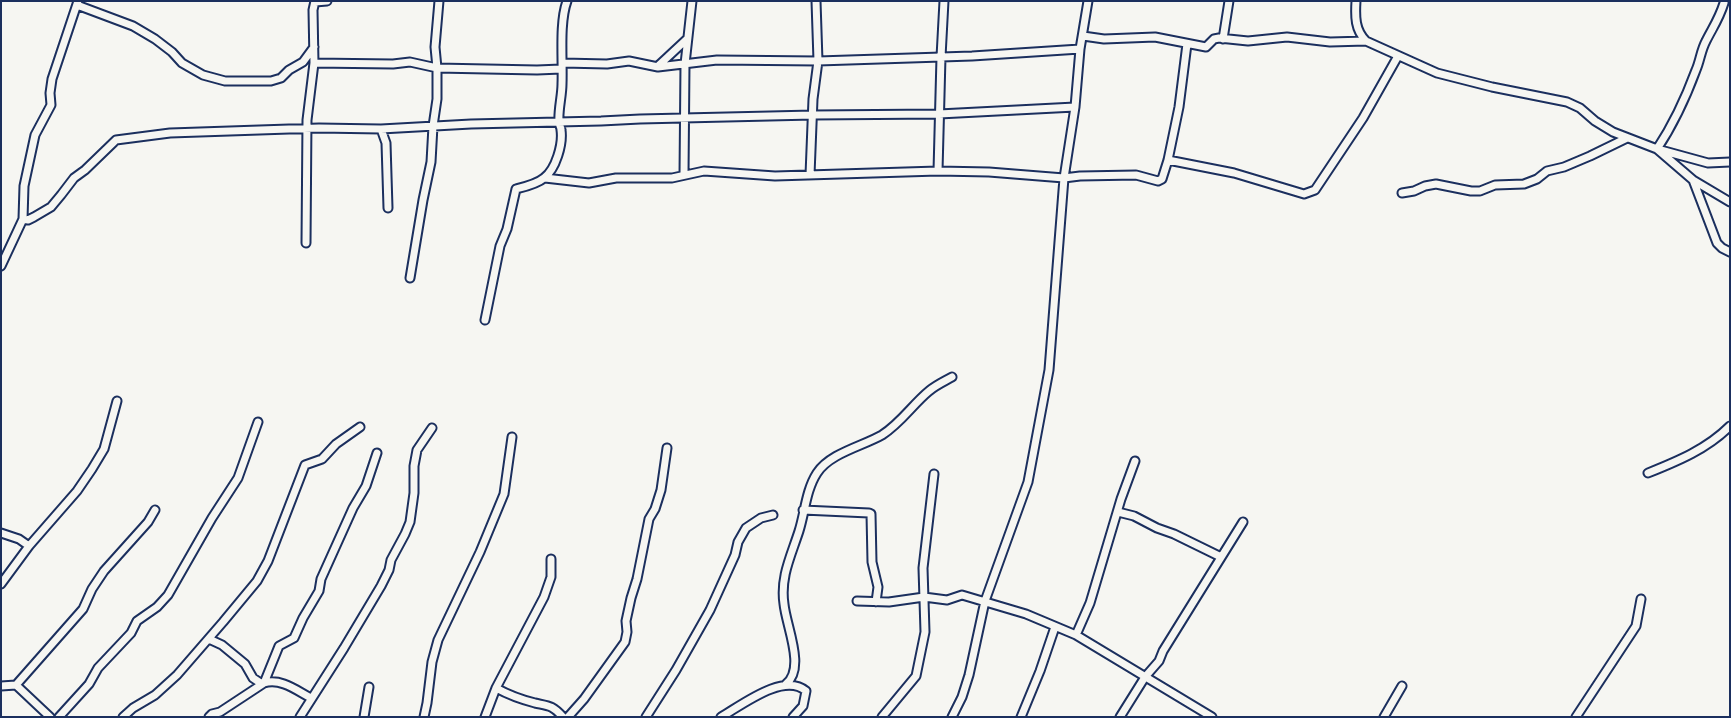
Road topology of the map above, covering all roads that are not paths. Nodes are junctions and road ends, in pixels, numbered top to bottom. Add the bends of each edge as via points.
1 (315, 1) edge
2 (327, 1) edge
3 (439, 1) edge
4 (568, 1) edge
5 (692, 1) edge
6 (816, 1) edge
7 (944, 1) edge
8 (1088, 1) edge
9 (1229, 1) edge
10 (1356, 1) edge
11 (78, 3) edge
12 (1724, 3) dead end
13 (1083, 36) junction
14 (687, 39) junction
15 (1223, 39) junction
16 (1366, 41) junction
17 (1187, 44) junction
18 (314, 47) junction
19 (1080, 50) junction
20 (1398, 56) junction
21 (941, 57) junction
22 (818, 61) junction
23 (314, 63) junction
24 (685, 64) junction
25 (562, 66) junction
26 (658, 67) junction
27 (437, 68) junction
28 (1075, 107) junction
29 (939, 114) junction
30 (813, 115) junction
31 (685, 118) junction
32 (559, 122) junction
33 (433, 126) junction
34 (308, 129) junction
35 (381, 129) junction
36 (1626, 138) junction
37 (1657, 150) junction
38 (1168, 160) junction
39 (1730, 162) edge
40 (938, 171) junction
41 (684, 175) junction
42 (810, 175) junction
43 (544, 178) junction
44 (1064, 178) junction
45 (1693, 180) junction
46 (1402, 193) dead end
47 (1730, 202) edge
48 (388, 208) dead end
49 (23, 219) junction
50 (306, 243) dead end
51 (1730, 252) edge
52 (1, 266) edge
53 (410, 278) dead end
54 (485, 320) dead end
55 (952, 377) dead end
56 (117, 401) dead end
57 (258, 422) dead end
58 (1730, 426) edge
59 (360, 427) dead end
60 (432, 428) dead end
61 (512, 437) dead end
62 (667, 448) dead end
63 (377, 453) dead end
64 (1136, 461) dead end
65 (1648, 473) dead end
66 (934, 474) dead end
67 (155, 510) dead end
68 (803, 510) junction
69 (1118, 512) junction
70 (773, 515) dead end
71 (1243, 522) dead end
72 (1, 534) edge
73 (30, 546) junction
74 (1221, 557) junction
75 (551, 559) dead end
76 (1, 584) edge
77 (924, 597) junction
78 (1641, 599) dead end
79 (985, 600) junction
80 (857, 601) dead end
81 (876, 602) junction
82 (1055, 627) junction
83 (1076, 635) junction
84 (209, 639) junction
85 (1145, 677) junction
86 (263, 684) junction
87 (786, 684) junction
88 (16, 685) junction
89 (1, 686) edge
90 (1402, 686) dead end
91 (369, 687) dead end
92 (496, 688) junction
93 (311, 698) junction
94 (50, 717) edge
95 (60, 717) edge
96 (123, 717) edge
97 (209, 717) edge
98 (300, 717) edge
99 (364, 717) edge
100 (424, 717) edge
101 (485, 717) edge
102 (563, 717) edge
103 (568, 717) edge
104 (646, 717) edge
105 (721, 717) edge
106 (793, 717) edge
107 (882, 717) edge
108 (952, 717) edge
109 (1020, 717) edge
110 (1120, 717) edge
111 (1212, 717) edge
112 (1384, 717) edge
113 (1576, 717) edge

1 - 2 street
1 - 18 street
3 - 27 street via 435,47
4 - 25 street via 563,19
5 - 14 street
6 - 22 street
7 - 21 street
8 - 13 street
9 - 15 street
10 - 16 street via 1356,24 1359,35
11 - 18 street via 133,26 156,39 182,63 203,75 225,81 281,78 303,62
11 - 49 street via 52,79 51,105 33,142 24,186
12 - 37 street via 1705,42 1697,70
13 - 17 street via 1104,39 1155,37
13 - 19 street
14 - 24 street
14 - 26 street
15 - 16 street via 1248,41 1287,37 1330,42
15 - 17 street via 1214,39 1206,47
16 - 20 street
17 - 38 street via 1182,90
18 - 23 street
19 - 21 street
19 - 28 street
20 - 36 street via 1446,75 1567,102
20 - 38 street via 1363,118 1315,190 1304,194 1234,173
21 - 22 street
21 - 29 street
22 - 24 street via 716,60
22 - 30 street
23 - 27 street via 410,62
23 - 34 street
24 - 26 street
24 - 31 street
25 - 26 street via 629,61
25 - 27 street via 537,70
25 - 32 street
27 - 33 street
28 - 29 street
28 - 44 street
29 - 30 street
29 - 40 street
30 - 31 street
30 - 42 street
31 - 32 street
31 - 41 street
32 - 33 street
32 - 43 street via 561,150
33 - 35 street
33 - 53 street via 431,162
34 - 35 street
34 - 49 street via 170,133 116,140 74,178 50,206 28,220
34 - 50 street
35 - 48 street via 386,143
36 - 37 street
36 - 46 street via 1524,184 1494,185 1471,192 1436,184
37 - 39 street via 1708,162
37 - 45 street
38 - 44 street via 1162,179 1158,181 1136,175
40 - 42 street
40 - 44 street
41 - 42 street via 704,171
41 - 43 street via 616,178 589,183
43 - 54 street via 516,189
44 - 79 street via 1049,370 1030,472
45 - 47 street
45 - 51 street via 1717,243
49 - 52 street
55 - 68 street via 930,390 882,435 834,459 818,472
56 - 73 street via 104,449 92,469 77,492
57 - 95 street via 238,478 168,594 138,621
58 - 65 street via 1712,442 1682,460
59 - 84 street via 322,459 305,465 268,561 257,580
60 - 93 street via 417,450 414,493 406,534 381,586
61 - 100 street via 504,494 438,640
62 - 103 street via 661,490 649,519 626,621 625,642
63 - 86 street via 371,475 352,508 318,591 294,638 279,646
64 - 69 street
66 - 77 street via 923,568
67 - 88 street via 104,571 82,609
68 - 81 street via 871,514 872,562 878,588
68 - 87 street via 784,583 784,603 796,658 790,681
69 - 74 street via 1134,516
69 - 83 street via 1090,603
70 - 104 street via 761,518 746,528 710,610
71 - 74 street
72 - 73 street
73 - 76 street
74 - 85 street via 1159,661
75 - 92 street via 551,578 544,597
77 - 79 street via 947,600 962,595
77 - 81 street
77 - 107 street via 925,632 916,676
78 - 113 street via 1636,626
79 - 82 street
79 - 108 street via 969,674
80 - 81 street
82 - 83 street
82 - 109 street
83 - 85 street
84 - 86 street via 245,664 253,678
84 - 96 street via 170,682
85 - 110 street
85 - 111 street
86 - 93 street via 282,682
86 - 97 street
87 - 105 street via 756,696
87 - 106 street via 806,691 803,706
88 - 89 street
88 - 94 street
90 - 112 street
91 - 99 street
92 - 101 street
92 - 102 street via 535,703 544,703
93 - 98 street

